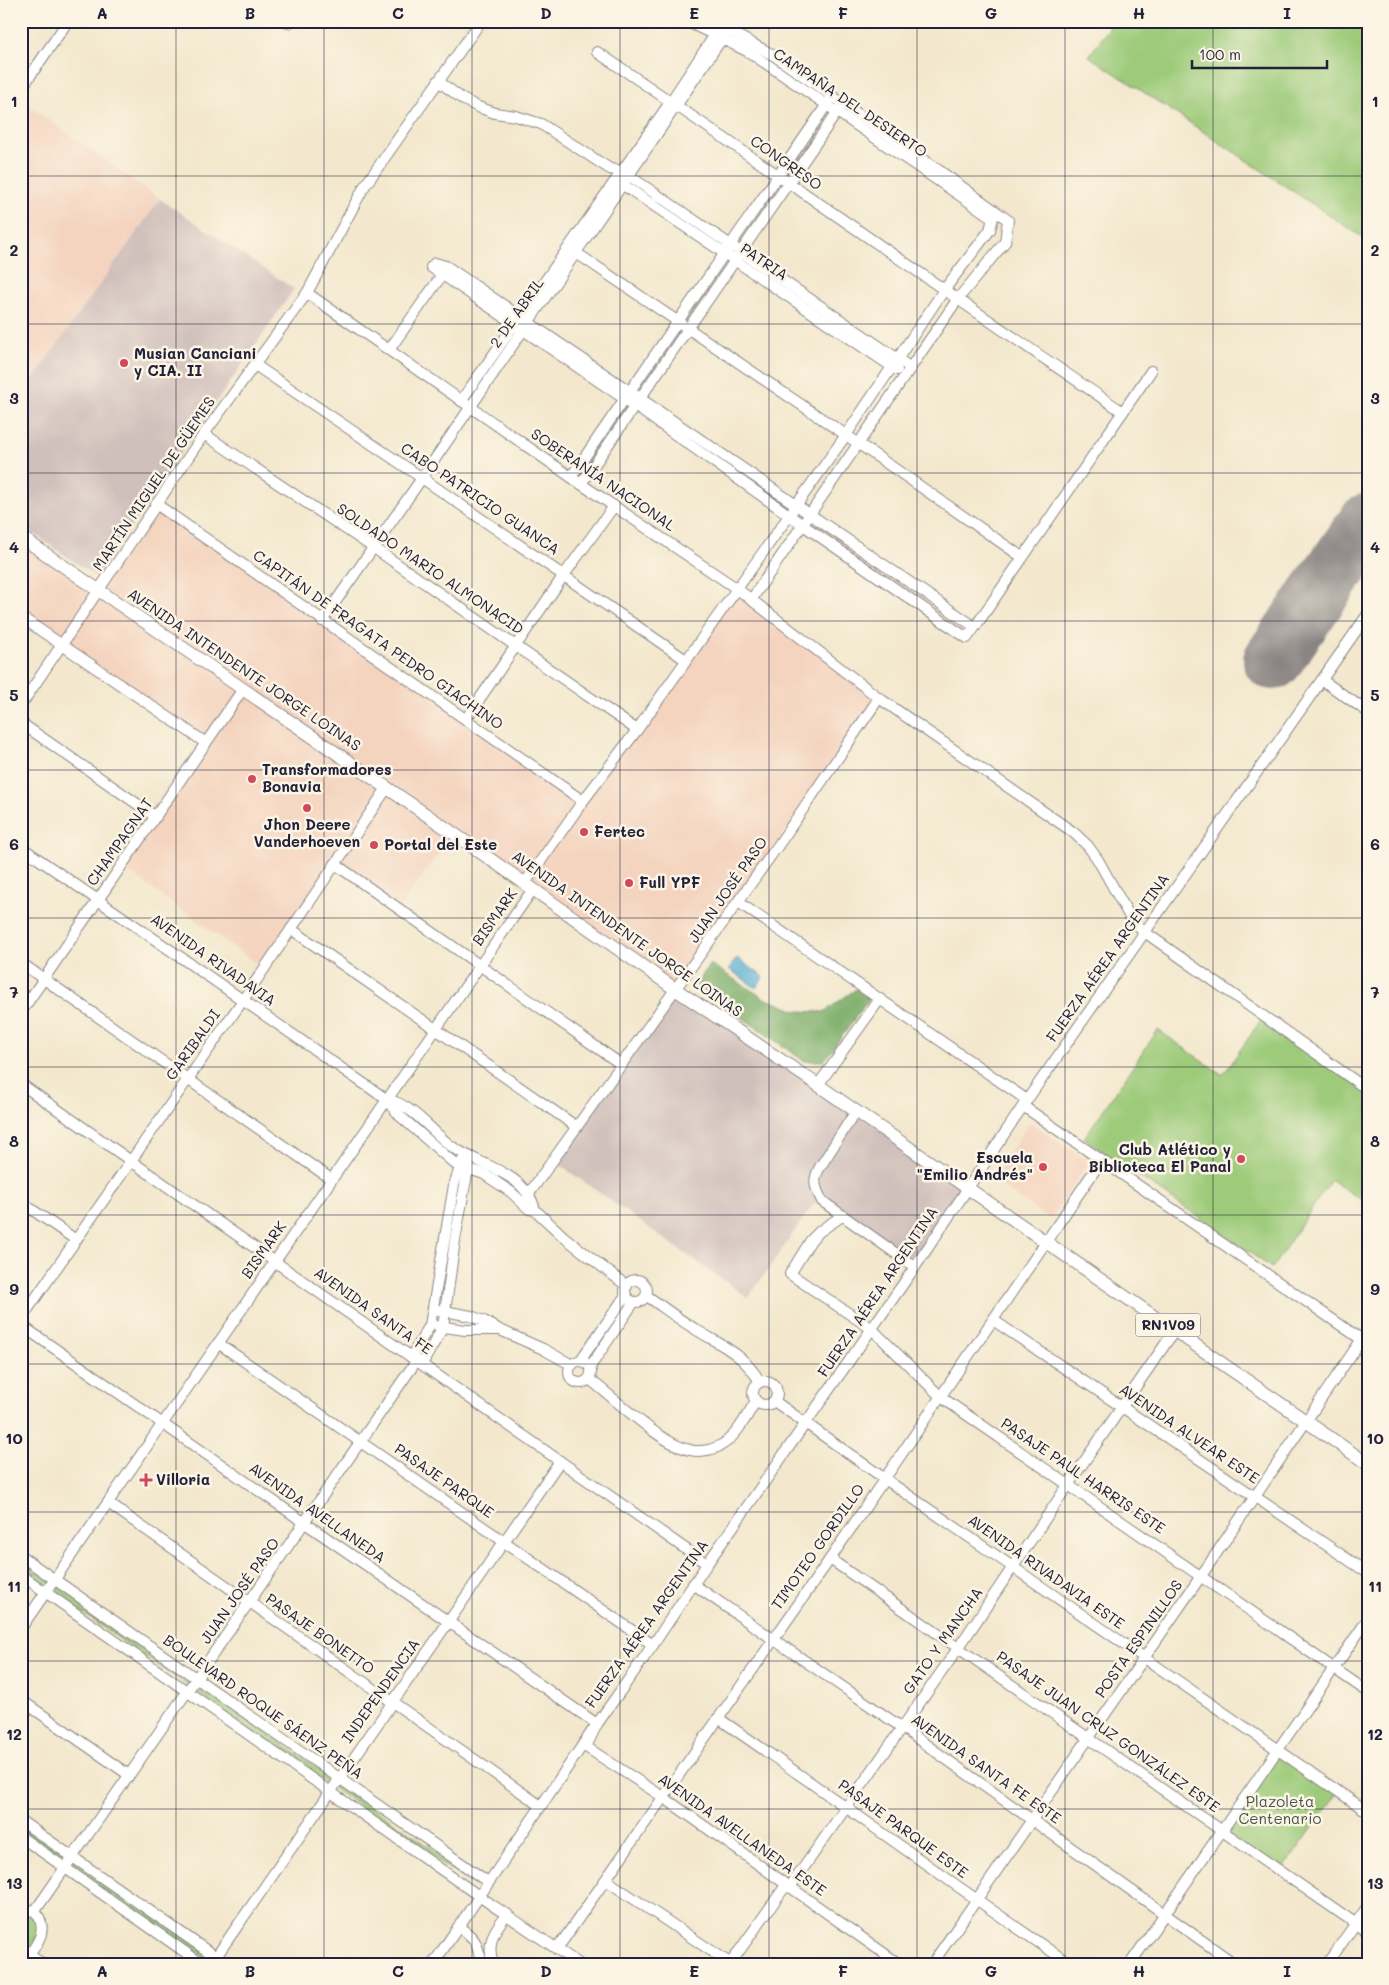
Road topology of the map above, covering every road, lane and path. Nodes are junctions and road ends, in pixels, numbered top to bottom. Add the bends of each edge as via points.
1 (68, 21) edge
2 (481, 21) edge
3 (686, 21) edge
4 (723, 28) edge
5 (597, 52) dead end
6 (438, 82) junction
7 (21, 89) edge
8 (829, 101) junction
9 (674, 104) junction
10 (839, 108) junction
11 (778, 176) junction
12 (622, 178) junction
13 (788, 182) junction
14 (993, 218) joint
15 (727, 249) junction
16 (572, 250) junction
17 (738, 256) junction
18 (944, 290) junction
19 (307, 293) junction
20 (957, 300) junction
21 (678, 322) junction
22 (522, 323) junction
23 (688, 328) junction
24 (389, 350) junction
25 (895, 363) junction
26 (255, 365) junction
27 (908, 372) junction
28 (1150, 372) dead end
29 (627, 396) junction
30 (637, 402) junction
31 (466, 404) junction
32 (1123, 412) junction
33 (204, 434) junction
34 (846, 435) junction
35 (858, 444) junction
36 (571, 477) junction
37 (422, 478) junction
38 (581, 484) junction
39 (156, 504) junction
40 (795, 505) junction
41 (614, 506) junction
42 (789, 514) junction
43 (811, 514) junction
44 (803, 525) junction
45 (21, 536) edge
46 (374, 548) junction
47 (1022, 557) junction
48 (564, 575) junction
49 (736, 588) junction
50 (100, 590) junction
51 (752, 600) junction
52 (1368, 614) edge
53 (21, 617) edge
54 (322, 621) junction
55 (975, 627) junction
56 (62, 646) junction
57 (515, 646) junction
58 (686, 660) junction
59 (1322, 680) junction
60 (243, 689) junction
61 (879, 698) junction
62 (21, 705) edge
63 (1368, 712) edge
64 (466, 719) junction
65 (21, 723) edge
66 (637, 730) junction
67 (206, 743) junction
68 (388, 788) junction
69 (583, 801) junction
70 (156, 817) junction
71 (21, 846) edge
72 (335, 864) junction
73 (529, 886) junction
74 (98, 899) junction
75 (738, 902) junction
76 (291, 929) junction
77 (1146, 933) junction
78 (21, 963) edge
79 (479, 966) junction
80 (43, 978) junction
81 (676, 989) junction
82 (880, 999) junction
83 (243, 1000) junction
84 (21, 1012) edge
85 (435, 1030) junction
86 (622, 1065) junction
87 (188, 1079) junction
88 (21, 1084) edge
89 (818, 1085) junction
90 (1368, 1090) edge
91 (386, 1099) junction
92 (1025, 1103) junction
93 (856, 1111) junction
94 (577, 1127) junction
95 (467, 1155) junction
96 (132, 1160) junction
97 (1101, 1161) junction
98 (464, 1168) junction
99 (331, 1180) junction
100 (967, 1188) junction
101 (528, 1195) junction
102 (21, 1202) edge
103 (535, 1210) junction
104 (842, 1216) junction
105 (76, 1240) junction
106 (1047, 1242) junction
107 (275, 1261) junction
108 (915, 1267) junction
109 (626, 1290) junction
110 (647, 1296) junction
111 (634, 1302) junction
112 (434, 1309) junction
113 (446, 1312) junction
114 (21, 1319) edge
115 (993, 1320) junction
116 (430, 1323) junction
117 (21, 1325) edge
118 (443, 1327) junction
119 (872, 1329) junction
120 (500, 1330) junction
121 (1175, 1330) junction
122 (1368, 1330) edge
123 (1364, 1342) edge
124 (218, 1343) junction
125 (417, 1360) junction
126 (576, 1363) junction
127 (590, 1367) junction
128 (590, 1379) junction
129 (760, 1382) junction
130 (941, 1397) junction
131 (774, 1401) junction
132 (756, 1402) junction
133 (1122, 1407) junction
134 (1305, 1421) junction
135 (162, 1423) junction
136 (806, 1424) junction
137 (360, 1442) junction
138 (560, 1461) junction
139 (1368, 1464) edge
140 (884, 1479) junction
141 (1068, 1485) junction
142 (1255, 1496) junction
143 (108, 1502) junction
144 (305, 1523) junction
145 (504, 1540) junction
146 (21, 1556) edge
147 (830, 1559) junction
148 (706, 1564) junction
149 (1012, 1566) junction
150 (1368, 1573) edge
151 (21, 1575) edge
152 (1202, 1576) junction
153 (55, 1579) junction
154 (693, 1584) junction
155 (46, 1592) junction
156 (249, 1603) junction
157 (1368, 1619) edge
158 (448, 1621) junction
159 (21, 1628) edge
160 (773, 1638) junction
161 (653, 1645) junction
162 (959, 1647) junction
163 (1143, 1658) junction
164 (1335, 1668) junction
165 (197, 1680) junction
166 (188, 1692) junction
167 (1368, 1692) edge
168 (21, 1700) edge
169 (391, 1701) junction
170 (718, 1718) junction
171 (597, 1724) junction
172 (901, 1727) junction
173 (1090, 1738) junction
174 (1278, 1750) junction
175 (129, 1775) junction
176 (339, 1779) junction
177 (330, 1792) junction
178 (663, 1797) junction
179 (541, 1806) junction
180 (846, 1806) junction
181 (1368, 1812) edge
182 (1031, 1820) junction
183 (21, 1821) edge
184 (1222, 1831) junction
185 (21, 1837) edge
186 (72, 1856) junction
187 (65, 1868) junction
188 (606, 1880) junction
189 (488, 1882) junction
190 (790, 1887) junction
191 (479, 1896) junction
192 (975, 1899) junction
193 (1368, 1906) edge
194 (21, 1909) edge
195 (35, 1911) junction
196 (1164, 1913) junction
197 (507, 1914) junction
198 (1356, 1924) junction
199 (458, 1927) junction
200 (1368, 1932) edge
201 (558, 1949) junction
202 (29, 1954) junction
203 (214, 1960) edge
204 (23, 1964) edge
205 (43, 1964) edge
206 (202, 1964) edge
207 (226, 1964) edge
208 (433, 1964) edge
209 (482, 1964) edge
210 (493, 1964) edge
211 (579, 1964) edge
212 (731, 1964) edge
213 (899, 1964) edge
214 (932, 1964) edge
215 (1070, 1964) edge
216 (1130, 1964) edge
217 (1235, 1964) edge
218 (1328, 1964) edge

1 - 7 street
2 - 6 street, MARTÍN MIGUEL DE GÜEMES
3 - 4 street, CAMPAÑA DEL DESIERTO
4 - 8 street, CAMPAÑA DEL DESIERTO via 749,52
4 - 9 street, 2 DE ABRIL
5 - 9 street, CONGRESO
6 - 12 street, PATRIA via 464,100 494,113 541,124
6 - 19 street, MARTÍN MIGUEL DE GÜEMES via 364,187
8 - 10 street, CAMPAÑA DEL DESIERTO
8 - 11 street
9 - 11 street, CONGRESO
9 - 12 street, 2 DE ABRIL
10 - 13 street
10 - 14 street, CAMPAÑA DEL DESIERTO
10 - 20 street, CAMPAÑA DEL DESIERTO via 934,166 1008,220 1005,242
11 - 13 street, CONGRESO
11 - 15 street
12 - 15 street, PATRIA
12 - 16 street, 2 DE ABRIL
13 - 17 street
13 - 18 street, CONGRESO
14 - 18 street, BISMARK via 990,230
15 - 17 street, PATRIA
15 - 21 street
16 - 21 street
16 - 22 street, 2 DE ABRIL
17 - 23 street
17 - 25 street, PATRIA
18 - 20 street, CONGRESO
18 - 25 street, BISMARK
19 - 24 street, SOBERANÍA NACIONAL
19 - 26 street, MARTÍN MIGUEL DE GÜEMES
20 - 27 street
20 - 32 street, CONGRESO
21 - 23 street
21 - 29 street
22 - 24 street via 447,273
22 - 29 street
22 - 31 street, 2 DE ABRIL
23 - 30 street
23 - 34 street
24 - 31 street, SOBERANÍA NACIONAL
25 - 27 street, PATRIA
25 - 34 street, BISMARK
26 - 33 street, MARTÍN MIGUEL DE GÜEMES
26 - 37 street, CABO PATRICIO GUANCA
27 - 35 street
28 - 32 street
29 - 30 street
29 - 36 street
30 - 38 street
30 - 40 street
30 - 42 street
31 - 36 street, SOBERANÍA NACIONAL
31 - 37 street, 2 DE ABRIL
32 - 47 street
33 - 39 street, MARTÍN MIGUEL DE GÜEMES
33 - 46 street, SOLDADO MARIO ALMONACID
34 - 35 street
34 - 40 street, BISMARK
35 - 43 street
35 - 47 street
36 - 38 street, SOBERANÍA NACIONAL
37 - 46 street, 2 DE ABRIL
37 - 48 street, CABO PATRICIO GUANCA
38 - 41 street, SOBERANÍA NACIONAL
39 - 50 street, MARTÍN MIGUEL DE GÜEMES
39 - 54 street, CAPITÁN DE FRAGATA PEDRO GIACHINO
40 - 42 street, BISMARK
40 - 43 street
41 - 48 street
41 - 49 street, SOBERANÍA NACIONAL
42 - 44 street
42 - 49 street, BISMARK
43 - 44 street
43 - 55 street
44 - 51 street
44 - 55 street via 967,638
45 - 50 main road, AVENIDA INTENDENTE JORGE LOINAS / RN1V09
46 - 54 street, 2 DE ABRIL
46 - 57 street, SOLDADO MARIO ALMONACID
47 - 55 street
48 - 57 street
48 - 58 street, CABO PATRICIO GUANCA
49 - 51 street, SOBERANÍA NACIONAL
49 - 58 street, BISMARK
50 - 56 street, MARTÍN MIGUEL DE GÜEMES
50 - 60 main road, AVENIDA INTENDENTE JORGE LOINAS / RN1V09
51 - 61 street, SOBERANÍA NACIONAL
52 - 59 street, FUERZA AÉREA ARGENTINA
53 - 56 street
54 - 64 street, CAPITÁN DE FRAGATA PEDRO GIACHINO
56 - 62 street, MARTÍN MIGUEL DE GÜEMES
56 - 67 street
57 - 64 street
57 - 66 street, SOLDADO MARIO ALMONACID
58 - 66 street, BISMARK
59 - 63 street
59 - 77 street, FUERZA AÉREA ARGENTINA
60 - 67 street, CHAMPAGNAT
60 - 68 main road, AVENIDA INTENDENTE JORGE LOINAS / RN1V09
61 - 75 street, JUAN JOSÉ PASO
61 - 77 street, SOBERANÍA NACIONAL via 1073,832 1098,860 1131,919
64 - 69 street, CAPITÁN DE FRAGATA PEDRO GIACHINO
65 - 70 street
66 - 69 street, BISMARK
67 - 70 street, CHAMPAGNAT
68 - 72 street, GARIBALDI
68 - 73 main road, AVENIDA INTENDENTE JORGE LOINAS / RN1V09
69 - 73 street, BISMARK
70 - 74 street, CHAMPAGNAT
71 - 74 street, AVENIDA RIVADAVIA
72 - 76 street, GARIBALDI
72 - 79 street
73 - 79 street, BISMARK
73 - 81 main road, AVENIDA INTENDENTE JORGE LOINAS / RN1V09
74 - 80 street, CHAMPAGNAT
74 - 83 street, AVENIDA RIVADAVIA
75 - 81 street, JUAN JOSÉ PASO
75 - 82 street
76 - 83 street, GARIBALDI
76 - 85 street
77 - 90 street, SOBERANÍA NACIONAL
77 - 92 street, FUERZA AÉREA ARGENTINA
78 - 80 street
79 - 85 street, BISMARK
79 - 86 street
80 - 84 street, CHAMPAGNAT
80 - 87 street
81 - 86 street, JUAN JOSÉ PASO
81 - 89 main road, AVENIDA INTENDENTE JORGE LOINAS / RN1V09
82 - 89 street
82 - 92 street
83 - 87 street, GARIBALDI
83 - 91 street, AVENIDA RIVADAVIA
85 - 91 street, BISMARK
85 - 94 street
86 - 94 street, JUAN JOSÉ PASO
87 - 96 street, GARIBALDI
87 - 99 street
88 - 96 street, AVENIDA SANTA FE
89 - 93 main road, AVENIDA INTENDENTE JORGE LOINAS / RN1V09
91 - 95 street, AVENIDA RIVADAVIA via 398,1102
91 - 98 street, AVENIDA RIVADAVIA via 400,1116
91 - 99 street, BISMARK
92 - 97 street
92 - 100 street, FUERZA AÉREA ARGENTINA
93 - 100 main road, AVENIDA INTENDENTE JORGE LOINAS / RN1V09
93 - 104 street via 815,1176 814,1186 822,1201
94 - 101 street, JUAN JOSÉ PASO
95 - 98 street, JUAN JOSÉ PASO
95 - 101 street, AVENIDA RIVADAVIA via 506,1174
96 - 105 street, GARIBALDI
96 - 107 street, AVENIDA SANTA FE
97 - 106 street, TIMOTEO GORDILLO
97 - 123 street
98 - 103 street, AVENIDA RIVADAVIA via 484,1174 529,1209
98 - 112 street, JUAN JOSÉ PASO via 454,1185
98 - 113 street, JUAN JOSÉ PASO
99 - 107 street, BISMARK
100 - 106 main road, RN1V09
100 - 108 street, FUERZA AÉREA ARGENTINA
101 - 103 street, AVENIDA RIVADAVIA
102 - 105 street
103 - 109 street, AVENIDA RIVADAVIA
104 - 108 street
104 - 119 street, PASAJE PAUL HARRIS ESTE via 811,1240 790,1274
105 - 114 street, GARIBALDI
106 - 115 street, TIMOTEO GORDILLO
106 - 121 main road, RN1V09
107 - 124 street, BISMARK
107 - 125 street, AVENIDA SANTA FE
108 - 119 street, FUERZA AÉREA ARGENTINA
109 - 110 street via 632,1281 643,1282
109 - 111 street, AVENIDA RIVADAVIA
109 - 126 street
110 - 111 street
110 - 129 street via 740,1355
111 - 127 street
112 - 113 street
112 - 116 street, JUAN JOSÉ PASO
113 - 118 street, JUAN JOSÉ PASO
113 - 120 street via 471,1316
115 - 130 street, TIMOTEO GORDILLO
115 - 133 street, AVENIDA ALVEAR ESTE
116 - 118 street
116 - 125 street, JUAN JOSÉ PASO
117 - 135 street, AVENIDA AVELLANEDA
118 - 120 street
118 - 125 street, JUAN JOSÉ PASO
119 - 130 street, PASAJE PAUL HARRIS ESTE
119 - 136 street, FUERZA AÉREA ARGENTINA
120 - 126 street
121 - 133 street, GATO Y MANCHA
121 - 134 main road, RN1V09
122 - 123 street, POSTA ESPINILLOS
123 - 134 street, POSTA ESPINILLOS
124 - 135 street, BISMARK
124 - 137 street, PASAJE PARQUE
125 - 137 street, JUAN JOSÉ PASO
125 - 138 street, AVENIDA SANTA FE
126 - 127 street via 587,1363
126 - 128 street via 569,1375 573,1381 584,1383
127 - 128 street
128 - 132 street via 670,1442 690,1450 707,1450 726,1442
129 - 131 street via 768,1381 774,1386 777,1393
129 - 132 street via 753,1391
130 - 140 street, TIMOTEO GORDILLO
130 - 141 street, PASAJE PAUL HARRIS ESTE
131 - 132 street via 767,1405
131 - 136 street
133 - 141 street, GATO Y MANCHA
133 - 142 street, AVENIDA ALVEAR ESTE
134 - 139 main road, RN1V09
134 - 142 street, POSTA ESPINILLOS
135 - 143 street, BISMARK
135 - 144 street, AVENIDA AVELLANEDA
136 - 140 street, AVENIDA RIVADAVIA ESTE
136 - 148 street, FUERZA AÉREA ARGENTINA
137 - 144 street, JUAN JOSÉ PASO
137 - 145 street, PASAJE PARQUE
138 - 145 street, INDEPENDENCIA
138 - 148 street, AVENIDA SANTA FE
140 - 147 street, TIMOTEO GORDILLO
140 - 149 street, AVENIDA RIVADAVIA ESTE
141 - 149 street, GATO Y MANCHA
141 - 152 street, PASAJE PAUL HARRIS ESTE
142 - 150 street, AVENIDA ALVEAR ESTE
142 - 152 street, POSTA ESPINILLOS
143 - 153 street, BISMARK
143 - 156 street, PASAJE BONETTO
144 - 156 street, JUAN JOSÉ PASO
144 - 158 street, AVENIDA AVELLANEDA
145 - 158 street, INDEPENDENCIA
145 - 161 street, PASAJE PARQUE
146 - 153 street, BOULEVARD ROQUE SÁENZ PEÑA
147 - 160 street, TIMOTEO GORDILLO
147 - 162 street, PASAJE JUAN CRUZ GONZÁLEZ ESTE
148 - 154 street, FUERZA AÉREA ARGENTINA
149 - 162 street, GATO Y MANCHA
149 - 163 street, AVENIDA RIVADAVIA ESTE
151 - 155 street, BOULEVARD ROQUE SÁENZ PEÑA
152 - 163 street, POSTA ESPINILLOS
152 - 164 street, PASAJE PAUL HARRIS ESTE
153 - 155 street, BISMARK
153 - 165 street, BOULEVARD ROQUE SÁENZ PEÑA
154 - 160 street, AVENIDA SANTA FE ESTE
154 - 161 street, FUERZA AÉREA ARGENTINA
155 - 159 street, BISMARK
155 - 166 street, BOULEVARD ROQUE SÁENZ PEÑA
156 - 165 street, JUAN JOSÉ PASO
156 - 169 street, PASAJE BONETTO
157 - 164 street
158 - 169 street, INDEPENDENCIA
158 - 171 street, AVENIDA AVELLANEDA
160 - 170 street, TIMOTEO GORDILLO
160 - 172 street, AVENIDA SANTA FE ESTE
161 - 171 street, FUERZA AÉREA ARGENTINA
162 - 172 street, GATO Y MANCHA
162 - 173 street, PASAJE JUAN CRUZ GONZÁLEZ ESTE
163 - 173 street, POSTA ESPINILLOS
163 - 174 street, AVENIDA RIVADAVIA ESTE
164 - 167 street, PASAJE PAUL HARRIS ESTE
164 - 174 street
165 - 166 street, JUAN JOSÉ PASO
165 - 176 street, BOULEVARD ROQUE SÁENZ PEÑA
166 - 175 street, JUAN JOSÉ PASO
166 - 177 street, BOULEVARD ROQUE SÁENZ PEÑA
168 - 175 street
169 - 176 street, INDEPENDENCIA
169 - 179 street, PASAJE BONETTO
170 - 178 street, TIMOTEO GORDILLO
170 - 180 street, PASAJE PARQUE ESTE
171 - 178 street, AVENIDA AVELLANEDA ESTE via 586,1747
171 - 179 street, FUERZA AÉREA ARGENTINA
172 - 180 street, GATO Y MANCHA
172 - 182 street, AVENIDA SANTA FE ESTE
173 - 182 street, POSTA ESPINILLOS
173 - 184 street, PASAJE JUAN CRUZ GONZÁLEZ ESTE
174 - 181 street, AVENIDA RIVADAVIA ESTE
174 - 184 street
175 - 186 street, JUAN JOSÉ PASO
176 - 177 street, INDEPENDENCIA
176 - 189 street, BOULEVARD ROQUE SÁENZ PEÑA
177 - 191 street, BOULEVARD ROQUE SÁENZ PEÑA
177 - 203 street, INDEPENDENCIA
178 - 188 street, TIMOTEO GORDILLO
178 - 190 street, AVENIDA AVELLANEDA ESTE
179 - 189 street, FUERZA AÉREA ARGENTINA
180 - 190 street, GATO Y MANCHA
180 - 192 street, PASAJE PARQUE ESTE
182 - 192 street, POSTA ESPINILLOS
182 - 196 street, AVENIDA SANTA FE ESTE
183 - 186 street
184 - 196 street
184 - 198 street, PASAJE JUAN CRUZ GONZÁLEZ ESTE
185 - 187 street
186 - 187 street, JUAN JOSÉ PASO
186 - 203 street
187 - 195 street, JUAN JOSÉ PASO
187 - 206 street
188 - 201 street, TIMOTEO GORDILLO
188 - 212 street
189 - 191 street, FUERZA AÉREA ARGENTINA
190 - 212 street, GATO Y MANCHA via 784,1888
190 - 213 street, AVENIDA AVELLANEDA ESTE
191 - 197 street, BOULEVARD ROQUE SÁENZ PEÑA
191 - 199 street, FUERZA AÉREA ARGENTINA
192 - 214 street, POSTA ESPINILLOS
192 - 215 street, PASAJE PARQUE ESTE
193 - 198 street
194 - 195 street
195 - 202 street via 43,1926 41,1936
196 - 216 street
196 - 217 street, AVENIDA SANTA FE ESTE
197 - 201 street, BOULEVARD ROQUE SÁENZ PEÑA
197 - 210 street via 490,1941
198 - 200 street, PASAJE JUAN CRUZ GONZÁLEZ ESTE
198 - 218 street
199 - 208 street, FUERZA AÉREA ARGENTINA
199 - 209 street via 476,1941
201 - 211 street, BOULEVARD ROQUE SÁENZ PEÑA
202 - 204 street
202 - 205 street
203 - 207 street

